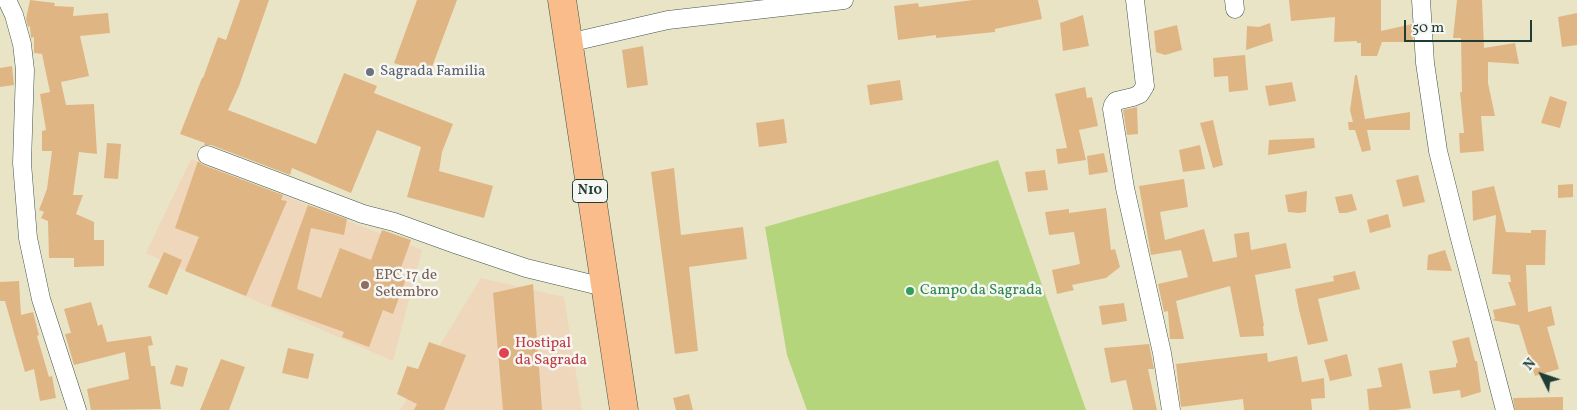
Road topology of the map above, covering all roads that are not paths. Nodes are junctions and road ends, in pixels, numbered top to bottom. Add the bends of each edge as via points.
1 (7, 0) edge
2 (562, 0) edge
3 (844, 0) edge
4 (1135, 0) edge
5 (1421, 0) edge
6 (568, 43) junction
7 (207, 156) dead end
8 (604, 287) junction
9 (620, 381) junction
10 (76, 410) edge
11 (624, 410) edge
12 (636, 410) edge
13 (1171, 410) edge
14 (1505, 410) edge

1 - 10 street via 22,44 25,70 22,163 28,238 41,299
2 - 6 main road, N10
3 - 6 street via 668,20
4 - 13 street via 1145,86 1140,94 1116,101 1112,109
5 - 14 street via 1425,63 1438,151
6 - 8 main road, N10
7 - 8 street via 363,214 526,268
8 - 9 main road, N10
9 - 11 main road, N10
9 - 12 main road, N10

